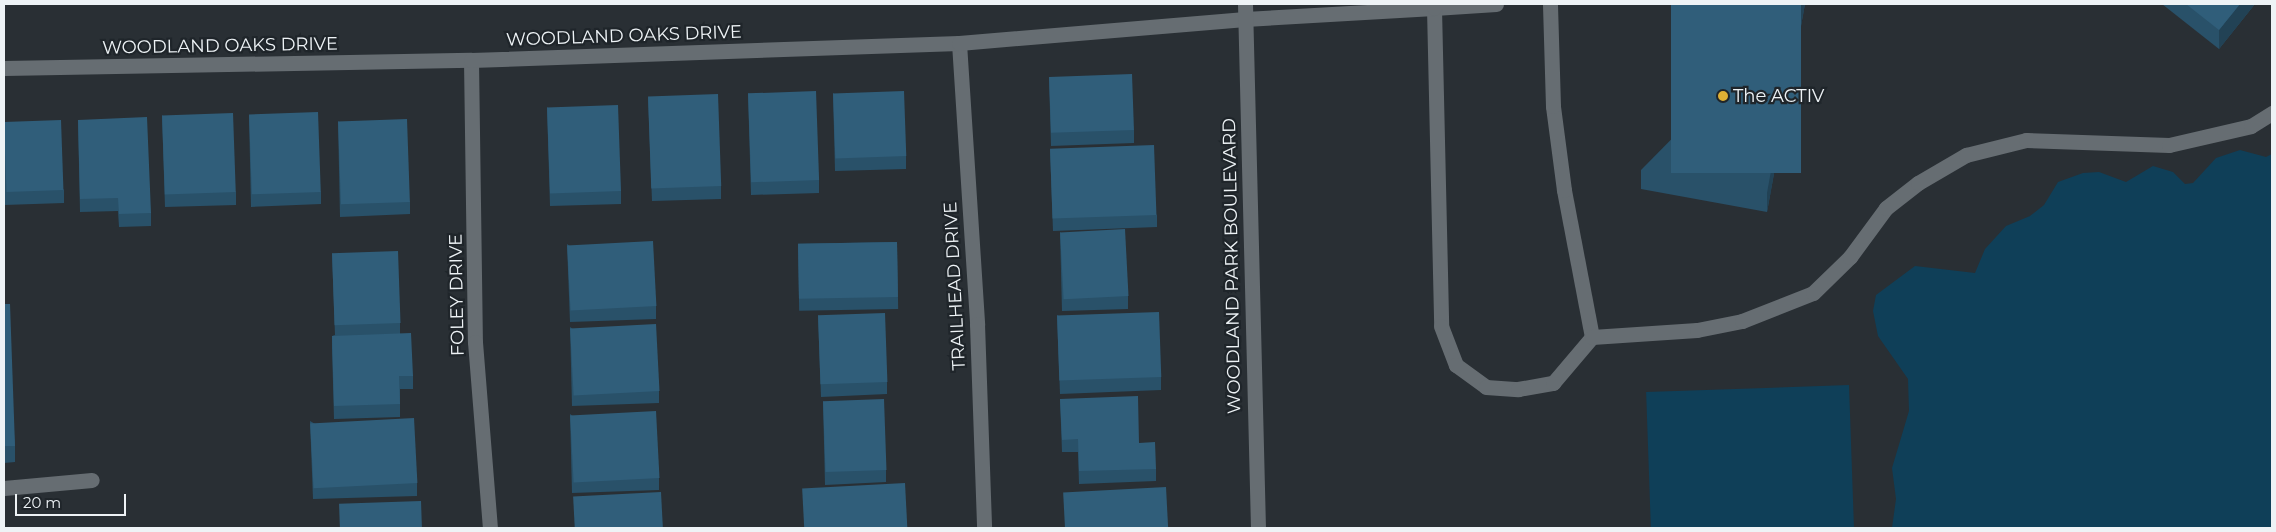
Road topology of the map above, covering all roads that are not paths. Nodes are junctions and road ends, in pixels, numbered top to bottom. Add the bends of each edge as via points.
1 (1496, 4) edge
2 (1550, 4) edge
3 (1434, 6) edge
4 (1245, 11) edge
5 (959, 43) junction
6 (471, 60) junction
7 (4, 68) edge
8 (2272, 113) edge
9 (1592, 337) junction
10 (92, 480) dead end
11 (4, 488) edge
12 (490, 528) edge
13 (984, 528) edge
14 (1258, 528) edge

1 - 3 street, WOODLAND OAKS DRIVE
2 - 9 street via 1553,106 1561,171
3 - 4 street, WOODLAND OAKS DRIVE
3 - 9 street via 1442,326 1456,365 1486,387 1518,389 1553,383
4 - 5 street, WOODLAND OAKS DRIVE
4 - 14 street, WOODLAND PARK BOULEVARD
5 - 6 street, WOODLAND OAKS DRIVE
5 - 13 street, TRAILHEAD DRIVE via 977,324
6 - 7 street, WOODLAND OAKS DRIVE
6 - 12 street, FOLEY DRIVE via 475,342
8 - 9 street via 2251,126 2169,145 2026,140 1966,155 1918,183 1886,208 1850,257 1813,293 1747,320 1724,325 1697,330
10 - 11 street

